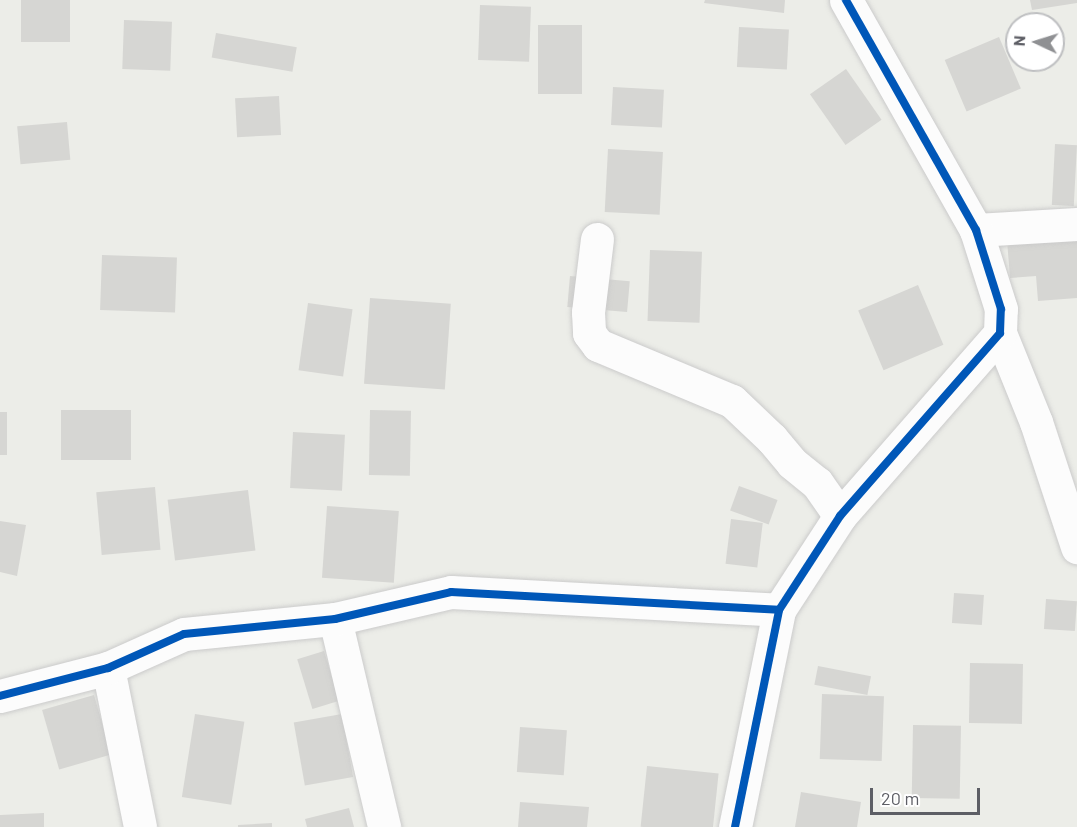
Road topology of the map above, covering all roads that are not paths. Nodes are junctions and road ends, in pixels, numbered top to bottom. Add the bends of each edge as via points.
1 (846, 0) edge
2 (1077, 224) edge
3 (976, 230) junction
4 (597, 239) dead end
5 (1000, 333) junction
6 (840, 516) junction
7 (1077, 547) edge
8 (779, 610) junction
9 (335, 619) junction
10 (108, 668) junction
11 (0, 696) edge
12 (140, 827) edge
13 (384, 827) edge
14 (735, 827) edge

1 - 3 street
2 - 3 street
3 - 5 street via 1001,309
4 - 6 street via 588,312 589,333 598,345 732,401 817,483
5 - 6 street
5 - 7 street via 1036,422
6 - 8 street
8 - 9 street via 451,592
8 - 14 street
9 - 10 street via 184,634
9 - 13 street
10 - 11 street
10 - 12 street

